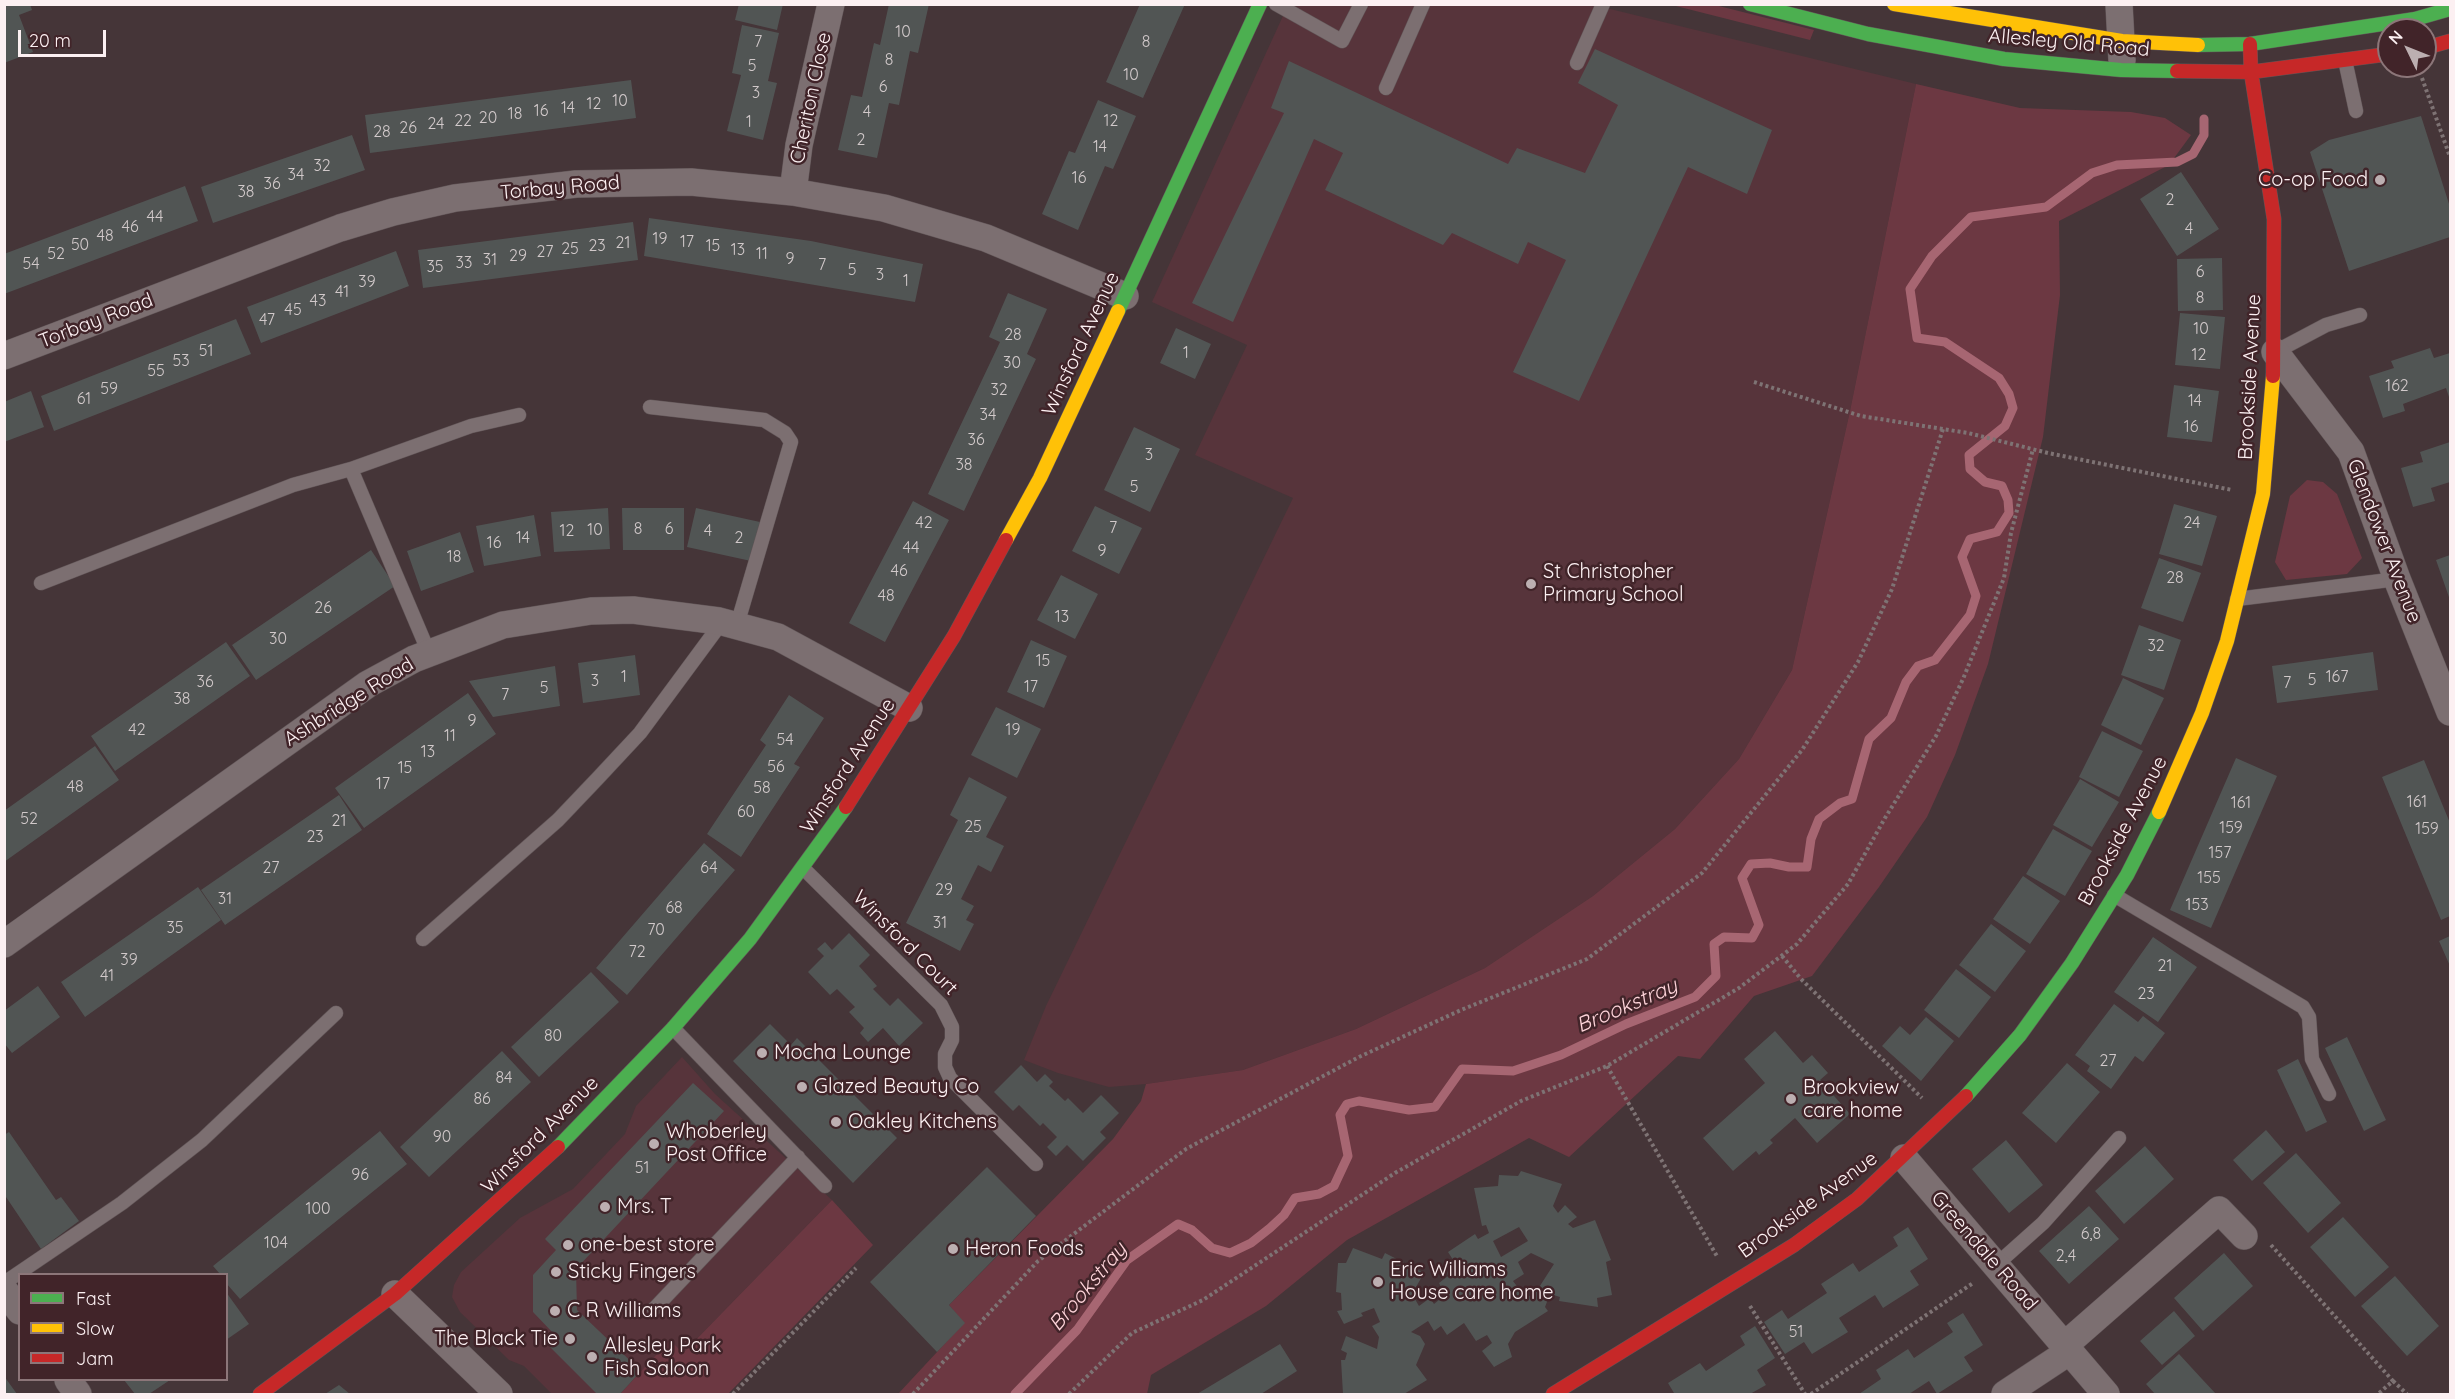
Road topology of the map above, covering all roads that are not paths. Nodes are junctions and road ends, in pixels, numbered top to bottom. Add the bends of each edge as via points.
1 (831, 4) edge
2 (1260, 4) edge
3 (1276, 4) edge
4 (1361, 4) edge
5 (1423, 4) edge
6 (1603, 4) edge
7 (1750, 4) edge
8 (1894, 4) edge
9 (2119, 4) edge
10 (2451, 9) edge
11 (2122, 41) junction
12 (2250, 44) junction
13 (2377, 56) edge
14 (2345, 60) junction
15 (1577, 63) dead end
16 (2121, 70) junction
17 (2251, 72) junction
18 (1386, 88) dead end
19 (2356, 111) dead end
20 (793, 192) junction
21 (1125, 296) junction
22 (2360, 315) dead end
23 (2275, 352) junction
24 (4, 356) edge
25 (650, 407) dead end
26 (519, 415) dead end
27 (351, 470) junction
28 (2397, 579) junction
29 (41, 583) dead end
30 (2237, 599) junction
31 (730, 623) junction
32 (429, 653) junction
33 (909, 708) junction
34 (2451, 712) edge
35 (803, 868) junction
36 (2115, 895) junction
37 (8, 934) edge
38 (423, 939) dead end
39 (336, 1013) dead end
40 (673, 1028) junction
41 (2330, 1094) dead end
42 (2119, 1138) dead end
43 (798, 1157) junction
44 (1904, 1158) junction
45 (1036, 1164) dead end
46 (825, 1186) dead end
47 (2244, 1236) road end
48 (1996, 1264) junction
49 (19, 1273) edge
50 (18, 1274) edge
51 (4, 1283) edge
52 (4, 1290) edge
53 (395, 1294) junction
54 (18, 1308) edge
55 (654, 1309) dead end
56 (2067, 1348) junction
57 (69, 1381) edge
58 (495, 1393) edge
59 (78, 1395) edge
60 (260, 1395) edge
61 (1553, 1395) edge
62 (2005, 1395) edge
63 (2106, 1395) edge

1 - 20 street, Cheriton Close via 799,145
2 - 21 street, Winsford Avenue
3 - 4 lane via 1342,41
5 - 18 lane
6 - 15 lane
7 - 16 street, Allesley Old Road via 1868,34 2004,59
8 - 11 street, Allesley Old Road
9 - 11 street
10 - 12 street, Allesley Old Road via 2415,19
11 - 12 street, Allesley Old Road
11 - 16 street
12 - 17 street, Brookside Avenue
13 - 14 street, Allesley Old Road
14 - 17 street, Allesley Old Road
14 - 19 lane
16 - 17 street, Allesley Old Road
17 - 23 street, Brookside Avenue via 2274,219
20 - 21 street, Torbay Road via 884,208 986,238
20 - 24 street, Torbay Road via 691,182 639,182 523,188 455,198 340,228
21 - 33 street, Winsford Avenue via 1040,478 954,636
22 - 23 lane via 2326,325
23 - 28 street, Glendower Avenue via 2351,452
23 - 30 street, Brookside Avenue via 2263,494
25 - 31 lane via 764,420 775,425 791,442
26 - 27 lane via 471,426
27 - 29 lane via 293,485
27 - 32 lane
28 - 30 lane
28 - 34 street, Glendower Avenue
30 - 36 street, Brookside Avenue via 2227,641 2173,784
31 - 32 street, Ashbridge Road via 633,610 591,611 503,625
31 - 33 street, Ashbridge Road via 778,637
31 - 38 lane via 640,734 558,820
32 - 37 street, Ashbridge Road via 368,684
33 - 35 street, Winsford Avenue
35 - 40 street, Winsford Avenue via 750,939
35 - 45 lane, Winsford Court via 941,1005 952,1027 952,1040 945,1054 950,1078
36 - 41 lane via 2303,1007 2309,1017 2312,1059
36 - 44 street, Brookside Avenue via 2020,1035
39 - 49 lane via 202,1140 122,1203
40 - 43 lane
40 - 53 street, Winsford Avenue via 554,1151
42 - 48 lane via 2049,1217
43 - 46 lane
43 - 55 lane
44 - 48 street, Greendale Road
44 - 61 street, Brookside Avenue via 1794,1245
47 - 56 street via 2219,1210
48 - 56 street, Greendale Road
50 - 51 lane
52 - 54 street
53 - 58 street
53 - 60 street, Winsford Avenue
56 - 62 street
56 - 63 street, Greendale Road
57 - 59 street

